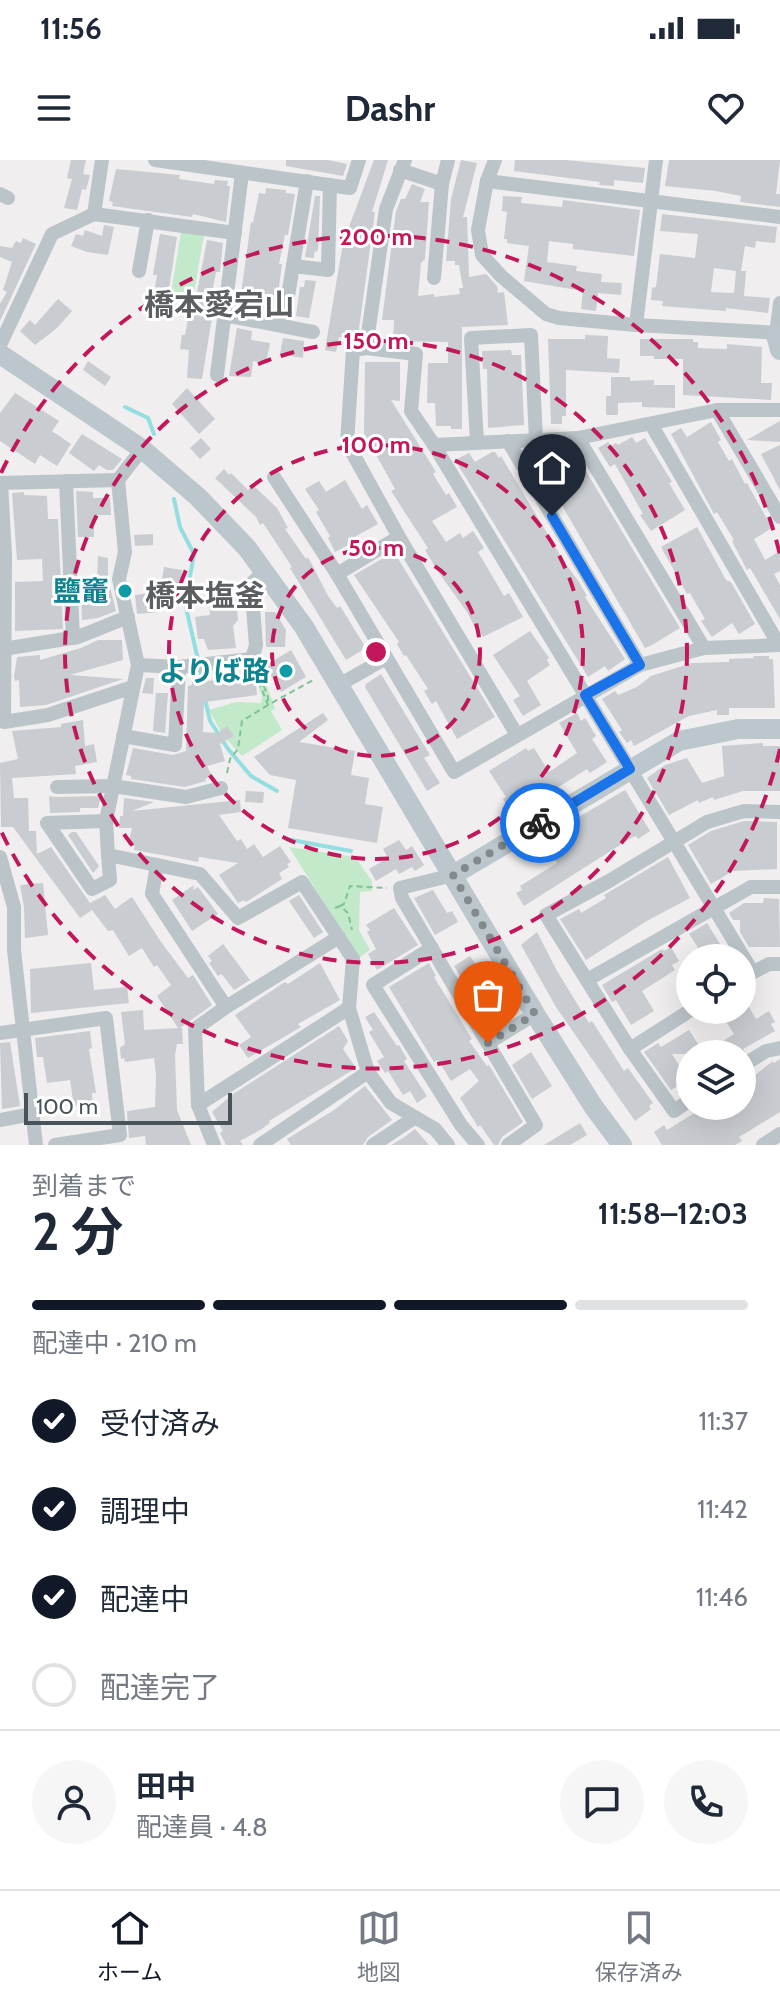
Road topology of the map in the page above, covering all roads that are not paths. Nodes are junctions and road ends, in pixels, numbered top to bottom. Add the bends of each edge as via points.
1 (102, 160) edge
2 (155, 160) edge
3 (359, 160) edge
4 (448, 160) edge
5 (495, 160) edge
6 (656, 160) edge
7 (402, 165) edge
8 (242, 173) junction
9 (307, 181) junction
10 (487, 181) junction
11 (442, 184) junction
12 (330, 185) junction
13 (651, 201) junction
14 (94, 214) junction
15 (780, 217) edge
16 (148, 220) junction
17 (235, 233) junction
18 (293, 266) junction
19 (139, 271) dead end
20 (434, 278) dead end
21 (780, 303) edge
22 (224, 315) junction
23 (636, 325) junction
24 (283, 326) junction
25 (313, 332) dead end
26 (779, 339) edge
27 (0, 345) edge
28 (366, 348) junction
29 (0, 354) edge
30 (217, 375) dead end
31 (717, 410) junction
32 (780, 410) edge
33 (651, 424) junction
34 (578, 438) junction
35 (536, 440) junction
36 (508, 441) junction
37 (477, 442) junction
38 (434, 445) junction
39 (142, 449) junction
40 (274, 477) dead end
41 (118, 480) junction
42 (66, 481) junction
43 (1, 483) edge
44 (780, 517) edge
45 (399, 537) junction
46 (264, 572) junction
47 (337, 574) junction
48 (2, 590) edge
49 (128, 617) junction
50 (73, 638) junction
51 (779, 645) edge
52 (704, 648) junction
53 (3, 649) junction
54 (386, 658) junction
55 (138, 665) junction
56 (640, 665) junction
57 (179, 667) junction
58 (334, 678) junction
59 (133, 687) junction
60 (585, 695) junction
61 (780, 729) edge
62 (517, 735) junction
63 (123, 736) junction
64 (630, 769) junction
65 (113, 786) junction
66 (57, 787) dead end
67 (221, 788) dead end
68 (780, 812) edge
69 (106, 821) junction
70 (673, 841) junction
71 (108, 855) junction
72 (0, 857) edge
73 (157, 865) junction
74 (453, 875) junction
75 (780, 887) edge
76 (713, 906) junction
77 (339, 937) junction
78 (732, 944) edge
79 (432, 948) junction
80 (7, 951) edge
81 (780, 964) edge
82 (756, 970) edge
83 (587, 980) junction
84 (226, 1007) junction
85 (349, 1008) junction
86 (535, 1014) junction
87 (676, 1020) edge
88 (22, 1029) junction
89 (0, 1033) edge
90 (488, 1043) junction
91 (780, 1048) edge
92 (630, 1049) junction
93 (756, 1057) edge
94 (368, 1072) junction
95 (198, 1105) junction
96 (676, 1110) edge
97 (32, 1114) junction
98 (414, 1118) junction
99 (0, 1120) edge
100 (780, 1134) edge
101 (276, 1141) edge
102 (36, 1145) edge
103 (55, 1145) edge
104 (214, 1145) edge
105 (260, 1145) edge
106 (373, 1145) edge
107 (448, 1145) edge
108 (478, 1145) edge
109 (508, 1145) edge
110 (622, 1145) edge
111 (763, 1145) edge

1 - 14 street
2 - 8 street
3 - 12 street via 350,188
4 - 11 street
5 - 10 street
6 - 13 street
7 - 11 street
7 - 28 street via 386,209
8 - 9 street
8 - 17 street
9 - 12 street
9 - 18 street
10 - 13 street
10 - 23 street via 478,230 482,255 501,276 546,314
11 - 20 street
12 - 18 street via 328,270
13 - 15 street
13 - 23 street
14 - 16 street
14 - 27 street via 52,234
16 - 17 street
16 - 19 street
17 - 22 street
18 - 24 street
21 - 26 street
22 - 24 street
22 - 30 street
23 - 26 street
24 - 25 street
28 - 38 street via 416,354 411,411
28 - 45 street via 353,350 347,443
29 - 39 street
31 - 32 street
31 - 33 street
31 - 44 street
33 - 34 street
33 - 51 street
34 - 35 street
34 - 52 street
35 - 36 street
35 - 37 street via 531,335 471,338
36 - 37 street
36 - 56 street
37 - 38 street
38 - 60 street
39 - 41 street
39 - 46 street via 198,497
40 - 47 street
41 - 42 street
41 - 49 street via 125,552 119,579
42 - 43 street
42 - 50 street
43 - 48 street
45 - 47 street
45 - 62 street
46 - 57 street via 251,584 256,645 252,659
46 - 58 street
47 - 54 street
48 - 53 street
49 - 50 street
49 - 55 street
50 - 53 street
51 - 52 street
52 - 56 street
53 - 59 street via 4,722 48,715
54 - 58 street
54 - 62 street via 454,772
55 - 57 street
55 - 59 street
56 - 60 street
57 - 63 street via 175,745
58 - 74 street
59 - 63 street
60 - 62 street
60 - 64 street
61 - 64 street via 712,732 679,741
63 - 65 street
64 - 70 street
64 - 74 street
65 - 66 street
65 - 67 street via 186,797
65 - 69 street
68 - 70 street via 744,811 707,822
69 - 71 street
69 - 71 street via 47,823 92,889 110,880
70 - 76 street
70 - 83 street via 546,915
71 - 73 street
72 - 80 street via 14,907
73 - 77 street via 200,874 238,918 302,882
73 - 84 street via 152,894
74 - 79 street via 400,888
74 - 86 street
75 - 76 street via 751,887
76 - 78 street
76 - 83 street
77 - 84 street
77 - 85 street via 353,959
79 - 90 street
79 - 108 street via 373,985
80 - 88 street
81 - 82 street
83 - 92 street
84 - 95 street via 195,1029
85 - 94 street
85 - 95 street
86 - 90 street
86 - 110 street
87 - 92 street
88 - 89 street
88 - 97 street
88 - 103 street via 106,1018 120,1135
90 - 109 street via 536,1125
91 - 93 street
92 - 96 street
94 - 98 street via 383,1096
94 - 101 street
95 - 104 street
97 - 99 street
97 - 102 street
98 - 106 street
98 - 107 street via 435,1129
100 - 111 street
101 - 105 street

